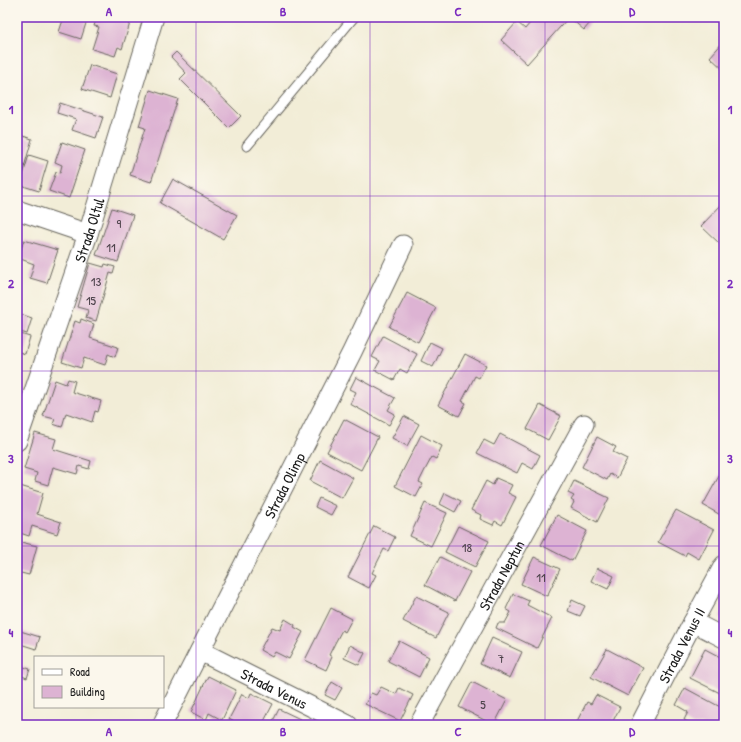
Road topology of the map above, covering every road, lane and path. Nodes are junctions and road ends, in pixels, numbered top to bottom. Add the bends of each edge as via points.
1 (154, 17) edge
2 (354, 17) edge
3 (247, 146) dead end
4 (17, 210) edge
5 (88, 234) junction
6 (403, 245) dead end
7 (584, 424) dead end
8 (17, 441) edge
9 (724, 565) edge
10 (693, 622) junction
11 (724, 638) edge
12 (200, 651) junction
13 (162, 725) edge
14 (348, 725) edge
15 (419, 725) edge
16 (640, 725) edge

1 - 5 street, Strada Oltul
2 - 3 lane
4 - 5 street
5 - 8 street, Strada Oltul
6 - 12 street, Strada Olimp via 352,352
7 - 15 street, Strada Neptun
9 - 10 street, Strada Venus II
10 - 11 street
10 - 16 street, Strada Venus II
12 - 13 street, Strada Olimp
12 - 14 street, Strada Venus

